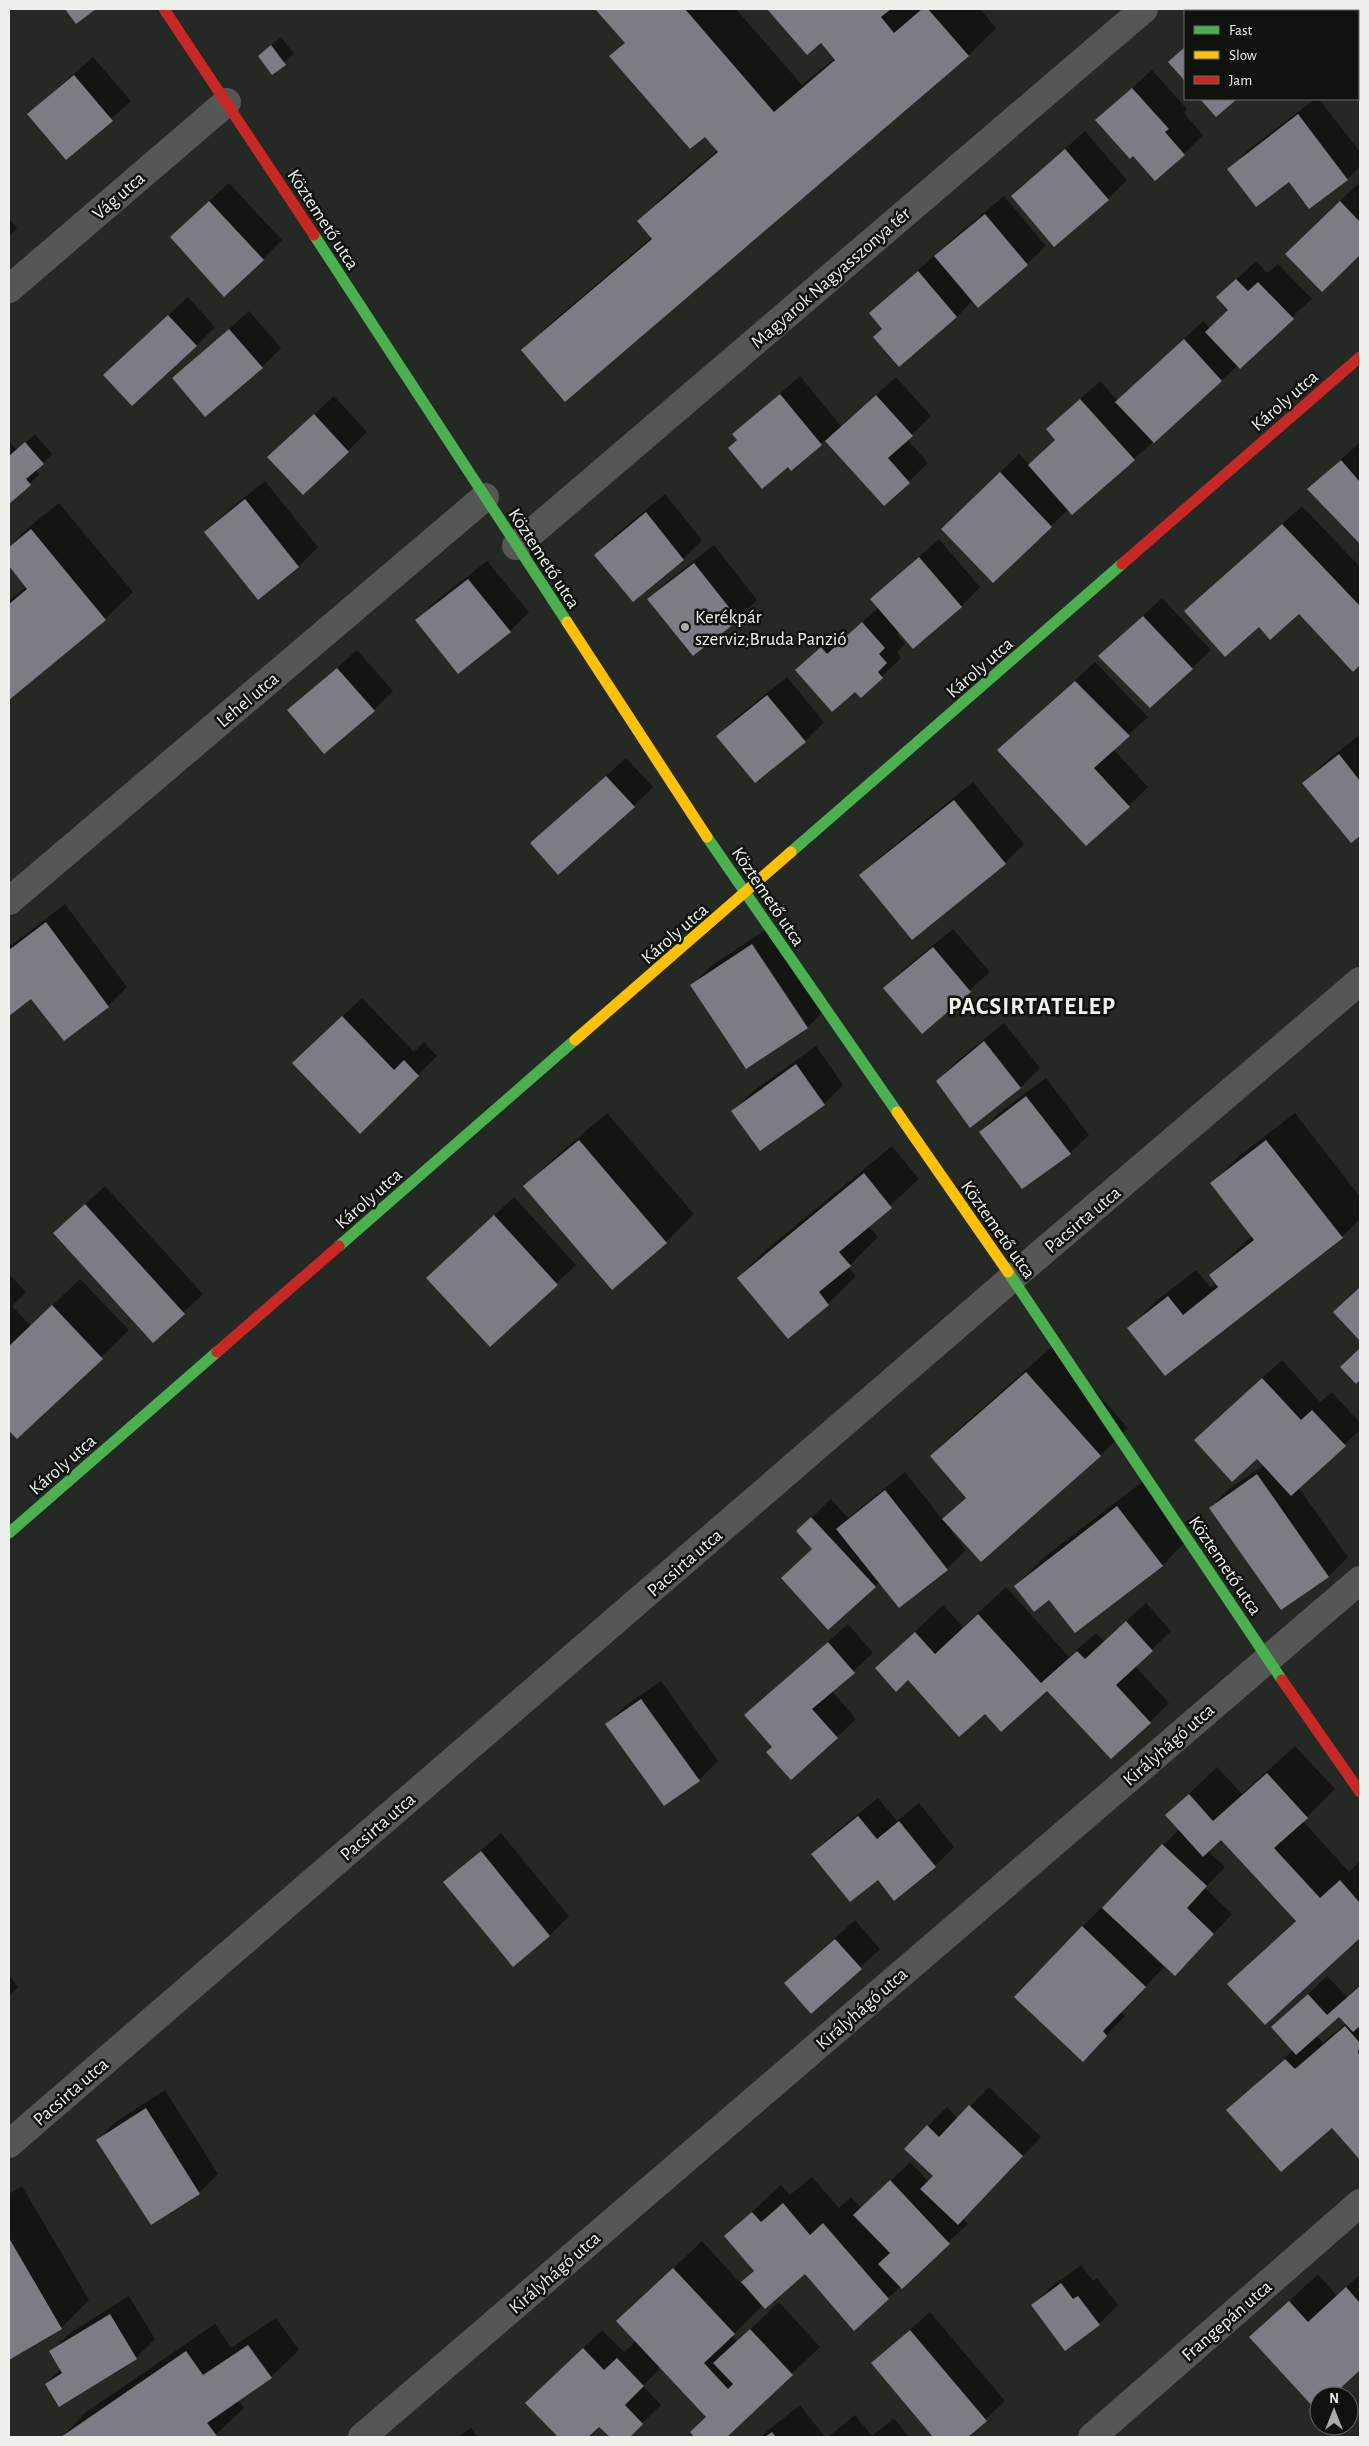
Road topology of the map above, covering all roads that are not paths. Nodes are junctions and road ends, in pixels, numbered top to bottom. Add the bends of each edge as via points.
1 (164, 9) edge
2 (1144, 9) edge
3 (227, 102) junction
4 (9, 289) edge
5 (1360, 357) edge
6 (485, 498) junction
7 (516, 546) junction
8 (746, 893) junction
9 (9, 902) edge
10 (1360, 981) edge
11 (1012, 1278) junction
12 (9, 1533) edge
13 (1360, 1580) edge
14 (1267, 1658) junction
15 (1360, 1792) edge
16 (9, 2144) edge
17 (1360, 2203) edge
18 (362, 2437) edge
19 (1092, 2437) edge

1 - 3 street, Köztemető utca
2 - 7 street, Magyarok Nagyasszonya tér
3 - 4 street, Vág utca
3 - 6 street, Köztemető utca
5 - 8 street, Károly utca
6 - 7 street, Köztemető utca
6 - 9 street, Lehel utca
7 - 8 street, Köztemető utca
8 - 11 street, Köztemető utca
8 - 12 street, Károly utca
10 - 11 street, Pacsirta utca
11 - 14 street, Köztemető utca
11 - 16 street, Pacsirta utca
13 - 14 street, Királyhágó utca
14 - 15 street, Köztemető utca
14 - 18 street, Királyhágó utca
17 - 19 street, Frangepán utca

